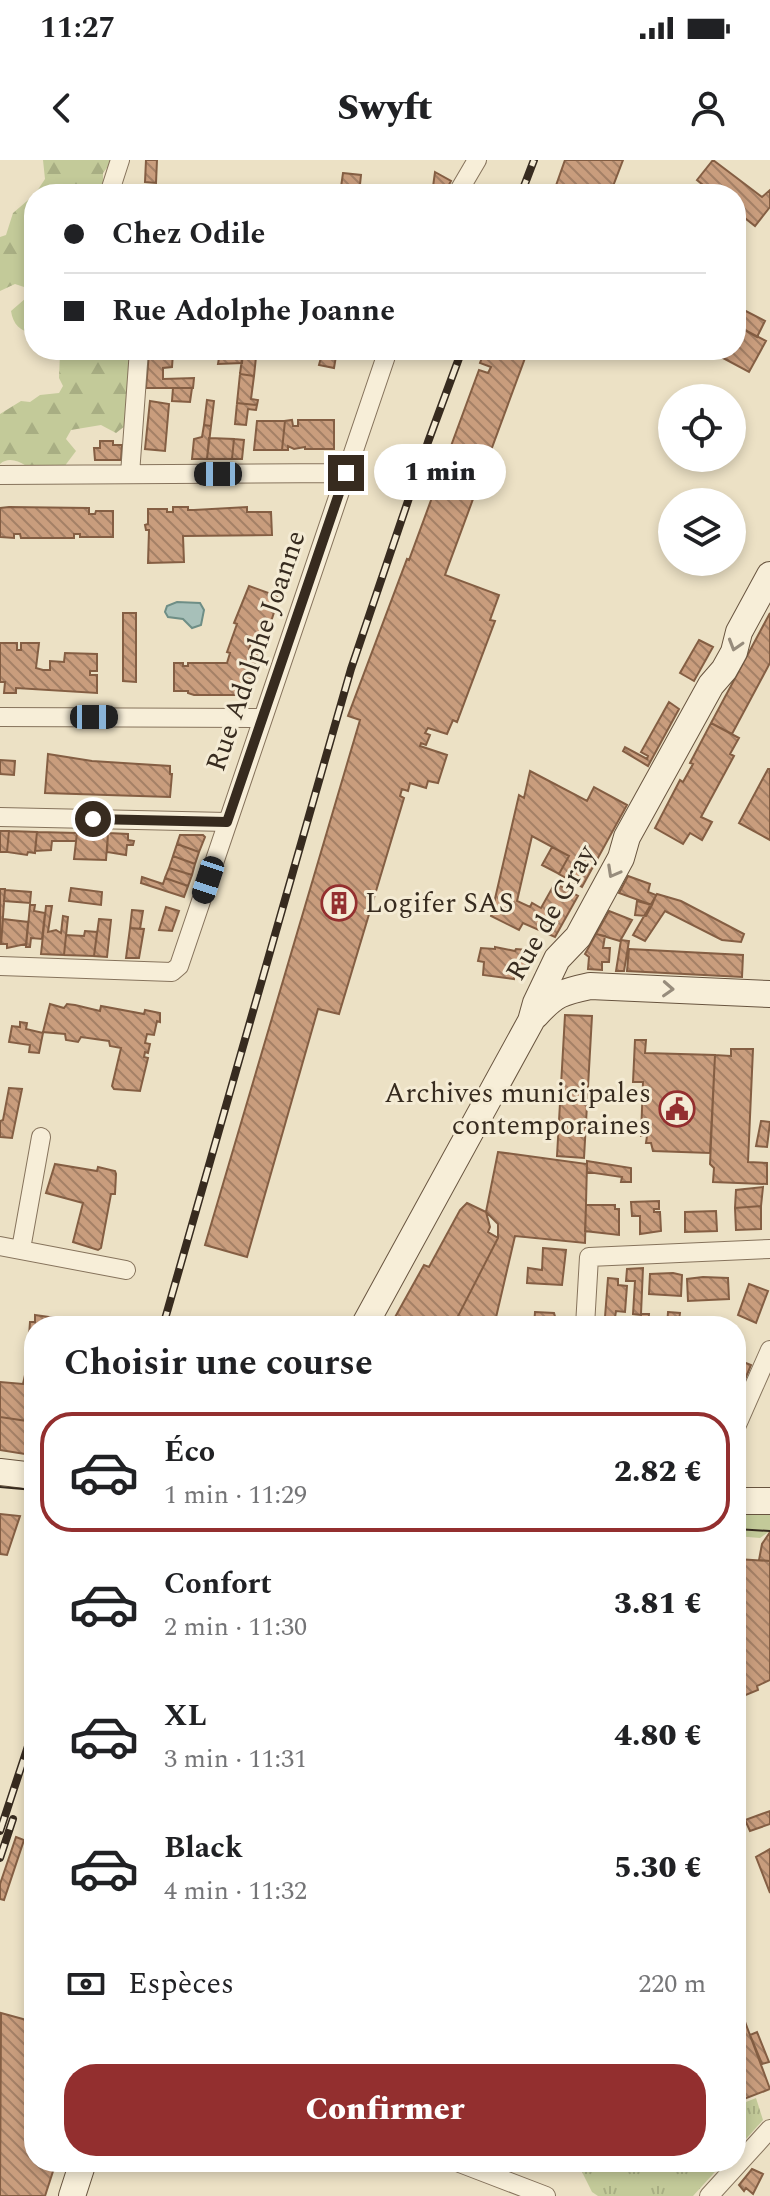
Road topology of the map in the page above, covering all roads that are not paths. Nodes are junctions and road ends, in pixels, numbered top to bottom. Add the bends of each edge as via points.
1 (120, 160) edge
2 (477, 160) edge
3 (112, 184) edge
4 (463, 184) edge
5 (138, 360) edge
6 (385, 360) edge
7 (346, 473) junction
8 (130, 474) junction
9 (0, 475) edge
10 (770, 575) edge
11 (0, 717) edge
12 (262, 718) junction
13 (0, 817) edge
14 (227, 822) junction
15 (578, 937) junction
16 (0, 966) edge
17 (590, 986) junction
18 (770, 994) edge
19 (531, 1021) junction
20 (41, 1137) dead end
21 (0, 1246) edge
22 (21, 1249) junction
23 (770, 1249) edge
24 (126, 1270) dead end
25 (369, 1316) edge
26 (586, 1316) edge
27 (770, 1350) edge
28 (746, 1404) edge
29 (0, 1472) edge
30 (24, 1475) edge
31 (746, 1498) edge
32 (770, 1501) edge
33 (770, 2129) edge
34 (746, 2155) edge
35 (80, 2172) edge
36 (483, 2172) edge
37 (731, 2172) edge
38 (72, 2196) edge
39 (546, 2196) edge
40 (709, 2196) edge

1 - 3 street
2 - 4 street
5 - 8 street
6 - 7 street, Rue Adolphe Joanne
7 - 8 street
7 - 12 street, Rue Adolphe Joanne
8 - 9 street
10 -> 15 main road, Rue de Gray via 734,652 627,837
11 - 12 street
12 - 14 street, Rue Adolphe Joanne
13 - 14 street
14 - 16 street, Rue Adolphe Joanne via 176,970
15 - 17 main road via 569,973 571,979
15 - 19 main road, Rue de Gray via 557,959
17 -> 18 main road
17 - 19 main road via 561,992
19 - 25 main road, Rue de Gray
20 - 22 street
21 - 22 street
22 - 24 street
23 - 26 street via 589,1257
27 - 28 street
29 - 30 main road
31 - 32 main road
33 - 34 street
35 - 38 main road
36 - 39 street
37 - 40 street

